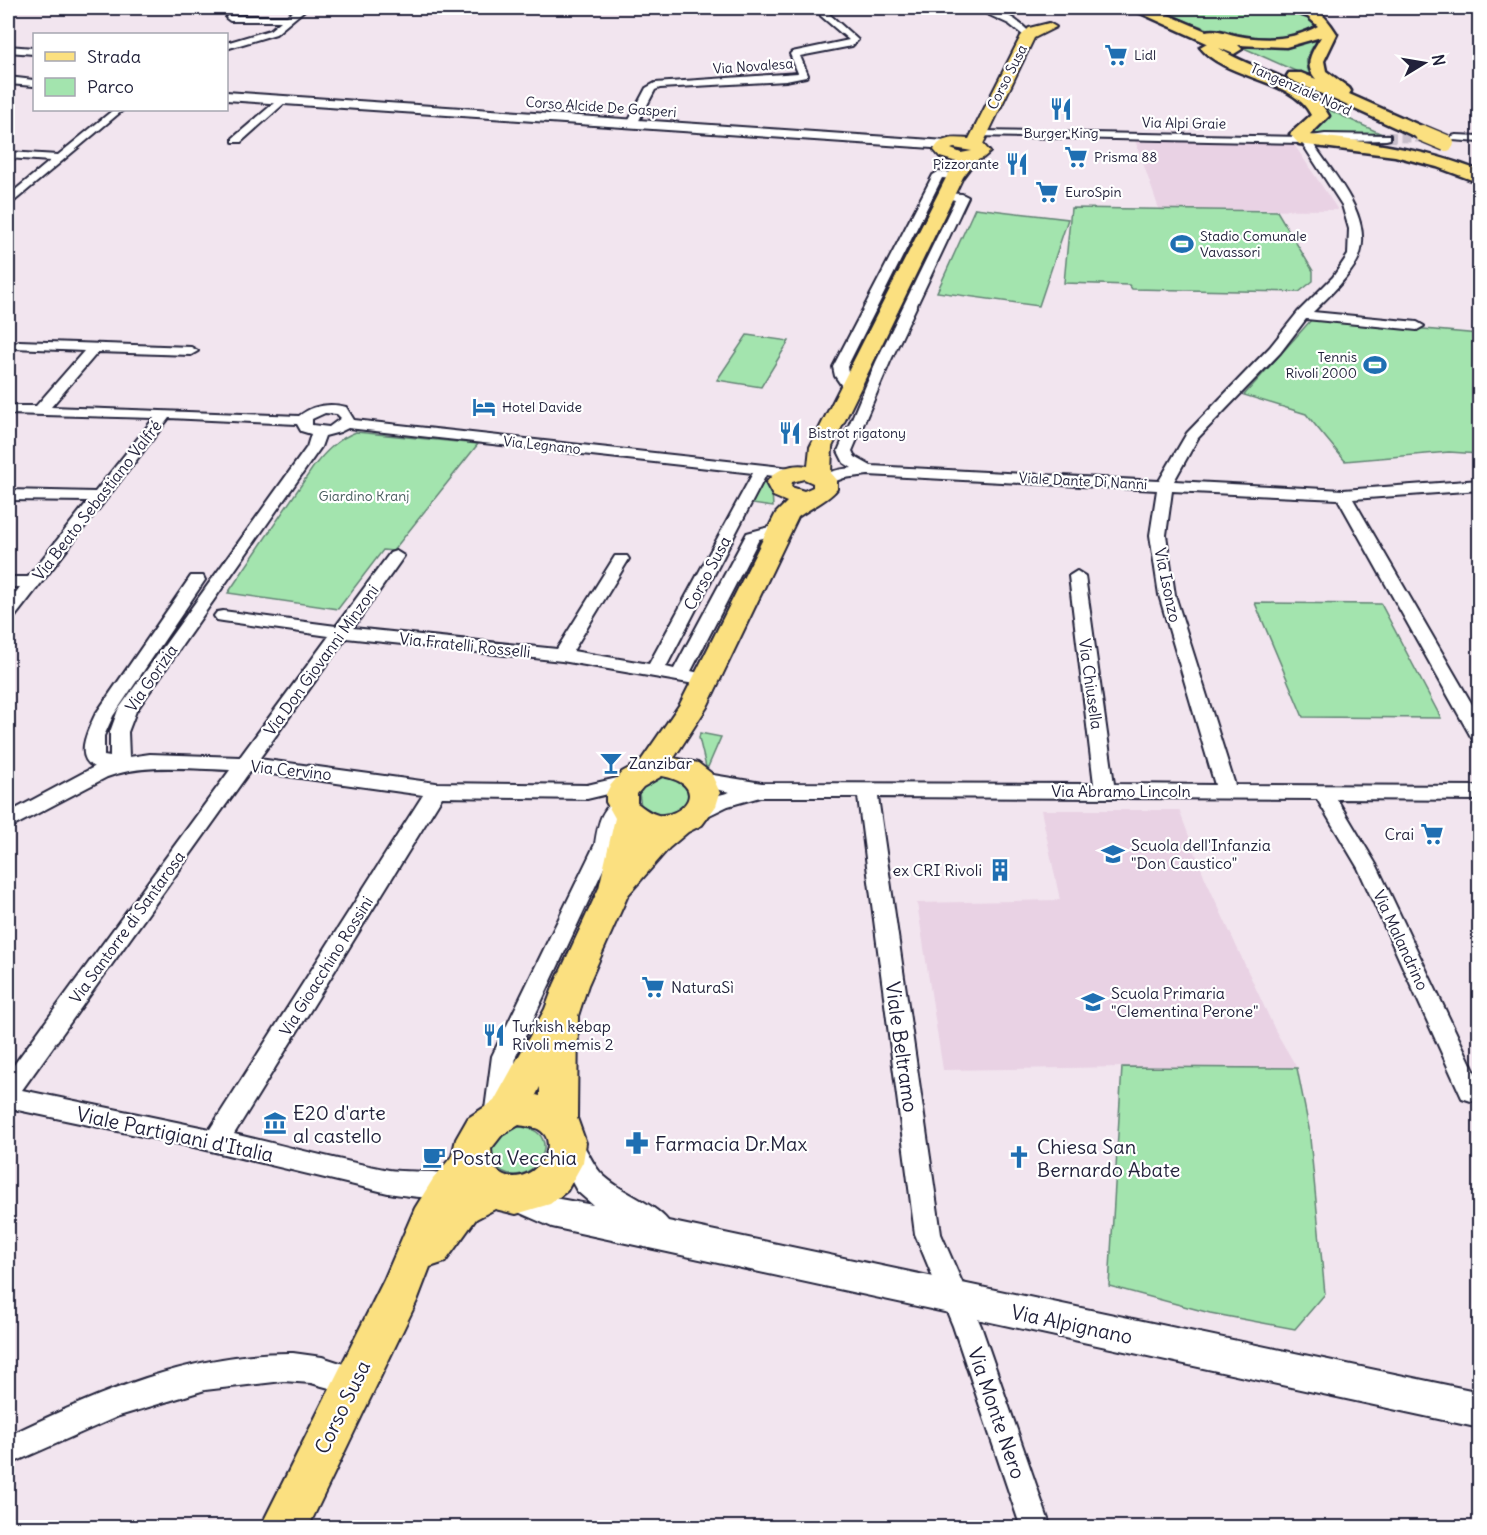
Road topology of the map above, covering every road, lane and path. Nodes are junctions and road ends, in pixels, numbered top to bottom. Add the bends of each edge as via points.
1 (303, 8) edge
2 (822, 8) edge
3 (980, 8) edge
4 (1123, 8) edge
5 (1144, 8) edge
6 (1295, 8) edge
7 (230, 18) dead end
8 (290, 19) junction
9 (1046, 24) joint
10 (1326, 28) junction
11 (228, 45) edge
12 (1208, 47) junction
13 (8, 49) edge
14 (33, 51) edge
15 (8, 81) edge
16 (33, 83) edge
17 (228, 96) edge
18 (283, 100) junction
19 (117, 111) edge
20 (632, 124) junction
21 (1408, 135) junction
22 (1479, 138) edge
23 (237, 140) dead end
24 (1305, 140) junction
25 (1451, 140) junction
26 (964, 145) junction
27 (8, 155) edge
28 (60, 158) junction
29 (1479, 158) edge
30 (1479, 170) edge
31 (955, 176) junction
32 (1479, 178) edge
33 (8, 201) edge
34 (916, 253) junction
35 (890, 286) junction
36 (1303, 315) junction
37 (1417, 326) dead end
38 (887, 333) junction
39 (19, 345) dead end
40 (94, 348) junction
41 (191, 351) dead end
42 (850, 389) junction
43 (8, 410) edge
44 (41, 410) junction
45 (165, 414) junction
46 (303, 420) junction
47 (346, 423) junction
48 (319, 432) junction
49 (832, 441) junction
50 (738, 468) junction
51 (868, 470) junction
52 (1479, 485) edge
53 (1164, 486) junction
54 (793, 489) junction
55 (8, 495) edge
56 (1343, 495) junction
57 (98, 497) junction
58 (396, 556) dead end
59 (621, 559) dead end
60 (1077, 576) dead end
61 (197, 580) dead end
62 (8, 582) edge
63 (32, 582) junction
64 (8, 614) edge
65 (223, 616) dead end
66 (340, 632) junction
67 (562, 655) junction
68 (655, 670) junction
69 (693, 678) junction
70 (693, 706) junction
71 (1479, 735) edge
72 (246, 764) junction
73 (120, 765) junction
74 (696, 777) junction
75 (436, 790) junction
76 (762, 790) junction
77 (867, 790) junction
78 (1105, 791) junction
79 (1227, 792) junction
80 (1323, 792) junction
81 (1479, 793) edge
82 (631, 795) junction
83 (685, 820) junction
84 (8, 822) edge
85 (615, 888) junction
86 (560, 987) junction
87 (8, 1091) edge
88 (1471, 1091) dead end
89 (8, 1098) edge
90 (502, 1114) junction
91 (562, 1134) junction
92 (216, 1141) junction
93 (481, 1184) junction
94 (665, 1235) junction
95 (957, 1299) junction
96 (355, 1381) junction
97 (1479, 1410) edge
98 (8, 1451) edge
99 (283, 1527) edge
100 (1036, 1527) edge

1 - 8 street
2 - 20 street, Via Novalesa via 854,40 795,54 803,75 658,85 651,88
3 - 9 street via 1013,22
4 - 12 highway, Tangenziale Nord
5 - 10 highway via 1216,36 1242,41 1299,40
5 - 21 highway, Tangenziale Nord
6 - 10 highway via 1324,20
7 - 8 street
8 - 11 street via 273,32
9 - 26 main road, Corso Susa
10 - 21 highway via 1329,34 1314,63 1321,76 1387,113
12 - 21 highway, Tangenziale Nord
12 - 24 highway via 1314,105 1320,116 1299,134
13 - 14 street
15 - 16 street
17 - 18 street, Corso Alcide De Gasperi
18 - 20 street, Corso Alcide De Gasperi
18 - 23 street
19 - 28 street
20 - 26 street, Corso Alcide De Gasperi
21 - 24 street, Via Alpi Graie
21 - 25 highway, Tangenziale Nord, bridge
21 - 30 highway, Tangenziale Nord
22 - 25 street
24 - 26 street, Via Alpi Graie
24 - 32 highway via 1395,151 1443,163
24 - 36 street, Via Isonzo via 1348,205 1356,243 1346,268
25 - 29 highway, Tangenziale Nord
26 - 31 main road, Corso Susa
27 - 28 street
28 - 33 street
31 - 34 main road, Corso Susa via 954,196
31 - 34 street, Corso Susa via 938,174
34 - 35 main road, Corso Susa
34 - 38 street, Corso Susa
35 - 38 main road, Corso Susa
35 - 42 street, Corso Susa via 840,367
36 - 37 street
36 - 53 street, Via Isonzo via 1275,350 1192,436
38 - 42 main road, Corso Susa
38 - 49 street, Corso Susa
39 - 40 street
40 - 41 street
40 - 44 street
42 - 49 main road, Corso Susa
43 - 44 street
44 - 45 street
45 - 46 street
45 - 57 street, Via Beato Sebastiano Valfré
46 - 47 street via 314,412 332,409 346,414
46 - 48 street via 306,428
47 - 48 street via 335,430
47 - 50 street, Via Legnano
48 - 73 street, Via Gorizia via 314,447 127,710 119,732
49 - 51 street via 854,464
49 - 54 main road, Corso Susa
50 - 54 street, Via Legnano
50 - 54 street, Via Legnano
51 - 53 street, Viale Dante Di Nanni
51 - 54 street, Viale Dante Di Nanni
52 - 56 street, Viale Dante Di Nanni
53 - 56 street, Viale Dante Di Nanni
53 - 79 street, Via Isonzo via 1158,535 1167,595
54 - 68 street, Corso Susa
54 - 69 main road, Corso Susa
55 - 57 street
56 - 71 street
57 - 63 street, Via Beato Sebastiano Valfré
58 - 66 street, Via Don Giovanni Minzoni
59 - 67 street
60 - 78 street, Via Chiusella
61 - 73 street, Via Gorizia via 104,715 94,736 94,759
62 - 63 street
63 - 64 street, Via Beato Sebastiano Valfré
65 - 66 street, Via Fratelli Rosselli
66 - 67 street, Via Fratelli Rosselli
66 - 72 street, Via Don Giovanni Minzoni
67 - 68 street, Via Fratelli Rosselli
68 - 69 street, Via Fratelli Rosselli
69 - 70 main road, Corso Susa
70 - 74 main road, Corso Susa
70 - 82 main road, Corso Susa
72 - 73 street, Via Cervino via 150,761
72 - 75 street, Via Cervino
72 - 87 street, Via Santorre di Santarosa
73 - 84 street, Via Cervino
74 - 76 street, Via Abramo Lincoln
74 - 82 main road via 672,766
74 - 83 main road via 705,789 705,799 701,808
75 - 82 street, Via Cervino via 587,792 603,799
75 - 92 street, Via Gioacchino Rossini
76 - 77 street, Via Abramo Lincoln
76 - 83 street, Via Abramo Lincoln via 723,801
77 - 78 street, Via Abramo Lincoln
77 - 95 street, Viale Beltramo via 928,1234
78 - 79 street, Via Abramo Lincoln
79 - 80 street, Via Abramo Lincoln
80 - 81 street, Via Abramo Lincoln
80 - 88 street, Via Malandrino via 1367,866
82 - 83 main road via 652,825
82 - 85 main road, Corso Susa via 628,832 616,868
82 - 86 street, Corso Susa via 609,819 605,844
83 - 85 main road, Corso Susa via 658,840
85 - 86 main road, Corso Susa
86 - 90 main road, Corso Susa
86 - 90 street, Corso Susa via 504,1056
86 - 91 main road, Corso Susa
89 - 92 street, Viale Partigiani d'Italia
90 - 91 main road via 540,1111
90 - 93 main road via 476,1136 470,1155
91 - 93 main road via 566,1160 549,1183 535,1191
91 - 94 street, Via Alpignano via 588,1180 605,1196
92 - 93 street, Viale Partigiani d'Italia via 388,1181 416,1185
93 - 94 street, Via Alpignano via 552,1212
93 - 96 main road, Corso Susa via 402,1287
94 - 95 street, Via Alpignano
95 - 97 street, Via Alpignano
95 - 100 street, Via Monte Nero
96 - 98 street via 310,1369 278,1367 207,1376 109,1403
96 - 99 main road, Corso Susa

